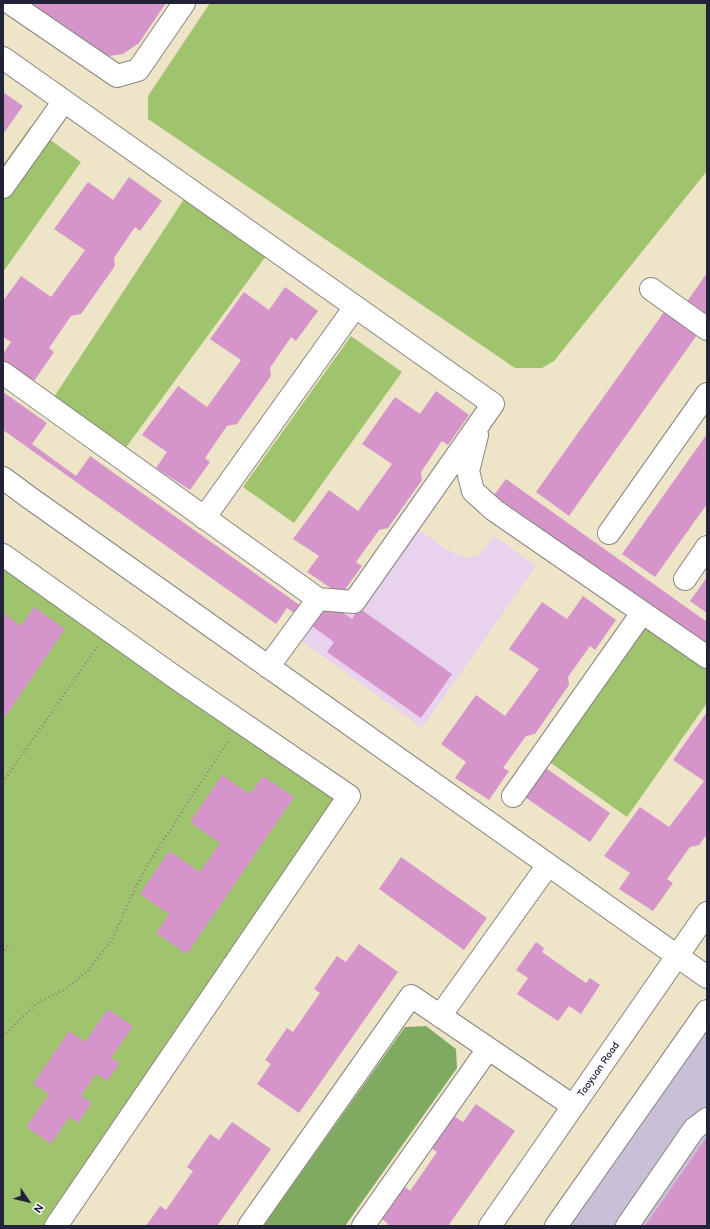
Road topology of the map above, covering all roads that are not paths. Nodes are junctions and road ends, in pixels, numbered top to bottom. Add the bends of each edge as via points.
1 (10, 3) edge
2 (184, 3) edge
3 (3, 58) edge
4 (64, 101) junction
5 (3, 187) edge
6 (651, 289) dead end
7 (355, 307) junction
8 (707, 329) edge
9 (3, 373) edge
10 (707, 394) edge
11 (481, 421) junction
12 (3, 478) edge
13 (204, 518) junction
14 (609, 533) dead end
15 (707, 547) edge
16 (3, 555) edge
17 (686, 579) dead end
18 (318, 600) junction
19 (642, 613) junction
20 (707, 657) edge
21 (268, 667) junction
22 (513, 796) dead end
23 (548, 864) junction
24 (707, 913) edge
25 (677, 956) junction
26 (707, 977) edge
27 (707, 1011) edge
28 (440, 1016) junction
29 (488, 1049) junction
30 (573, 1106) junction
31 (707, 1119) edge
32 (56, 1226) edge
33 (249, 1226) edge
34 (363, 1226) edge
35 (490, 1226) edge
36 (556, 1226) edge
37 (627, 1226) edge

1 - 2 street via 117,76 138,70
3 - 4 street
4 - 5 street
4 - 7 street
6 - 8 street
7 - 11 street via 493,404
7 - 13 street
9 - 13 street
10 - 14 street
11 - 18 street via 354,602
11 - 19 street via 468,471 473,491 494,510
12 - 21 street
13 - 18 street
15 - 17 street
16 - 32 street via 349,796
18 - 21 street
19 - 20 street
19 - 22 street
21 - 23 street
23 - 25 street
23 - 28 street
24 - 25 street, Taoyuan Road
25 - 26 street
25 - 30 street, Taoyuan Road
27 - 36 street
28 - 29 street
28 - 33 street via 411,996
29 - 30 street
29 - 34 street
30 - 35 street, Taoyuan Road
31 - 37 street via 694,1129

